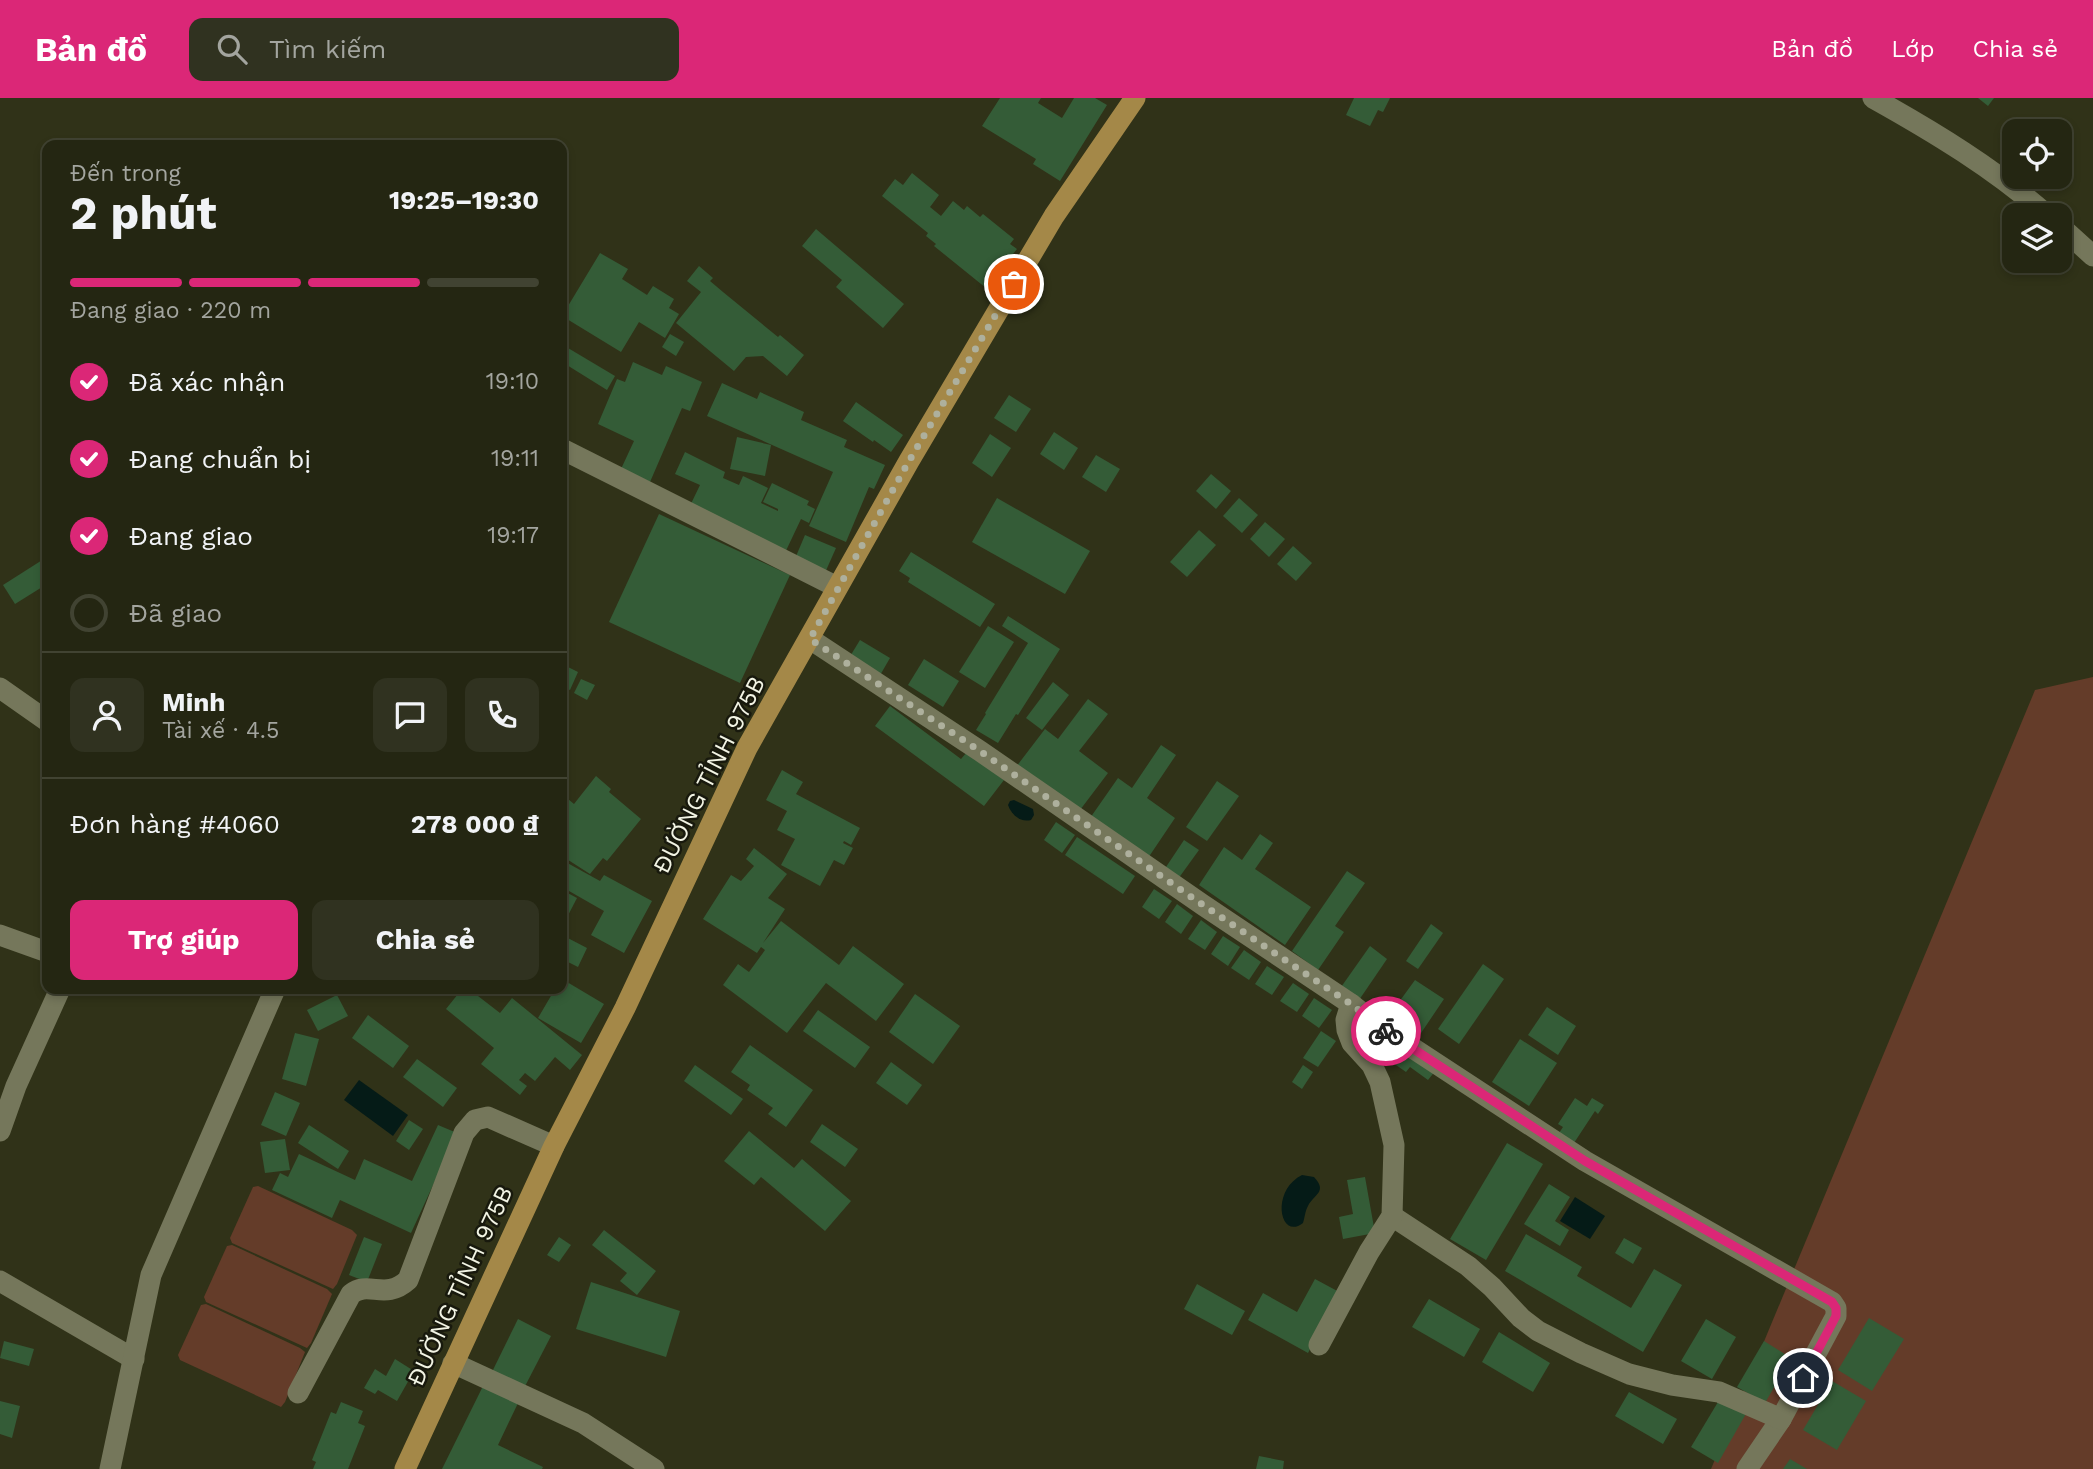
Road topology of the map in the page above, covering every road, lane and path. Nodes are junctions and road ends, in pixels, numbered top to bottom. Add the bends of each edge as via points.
1 (1135, 98) edge
2 (1873, 98) edge
3 (2034, 203) edge
4 (2072, 237) edge
5 (2093, 256) edge
6 (567, 452) edge
7 (837, 587) junction
8 (810, 639) junction
9 (0, 688) edge
10 (42, 717) edge
11 (0, 935) edge
12 (42, 950) edge
13 (57, 994) edge
14 (273, 994) edge
15 (1351, 1004) junction
16 (8, 1083) edge
17 (0, 1131) edge
18 (554, 1146) junction
19 (1392, 1216) junction
20 (0, 1281) edge
21 (1319, 1345) dead end
22 (134, 1359) junction
23 (453, 1363) junction
24 (298, 1393) dead end
25 (1781, 1419) junction
26 (110, 1469) edge
27 (405, 1469) edge
28 (654, 1469) edge
29 (1747, 1469) edge

1 - 7 main road, ĐƯỜNG TỈNH 975B via 1054,216
2 - 3 street via 1925,127
4 - 5 street
6 - 7 street
7 - 8 main road, ĐƯỜNG TỈNH 975B
8 - 15 street
8 - 18 main road, ĐƯỜNG TỈNH 975B via 747,748 625,1008
9 - 10 street
11 - 12 street
13 - 16 street
14 - 22 street via 151,1275
15 - 19 street via 1347,1030 1380,1082 1394,1145
15 - 25 street via 1585,1161 1832,1302 1836,1316
16 - 17 street
18 - 23 main road, ĐƯỜNG TỈNH 975B
18 - 24 street via 488,1117 475,1120 464,1133 408,1280 394,1290 364,1288 351,1294
19 - 21 street
19 - 25 street via 1468,1266 1538,1331 1629,1374 1719,1392
20 - 22 street
22 - 26 street
23 - 27 main road, ĐƯỜNG TỈNH 975B
23 - 28 street via 583,1423
25 - 29 street

